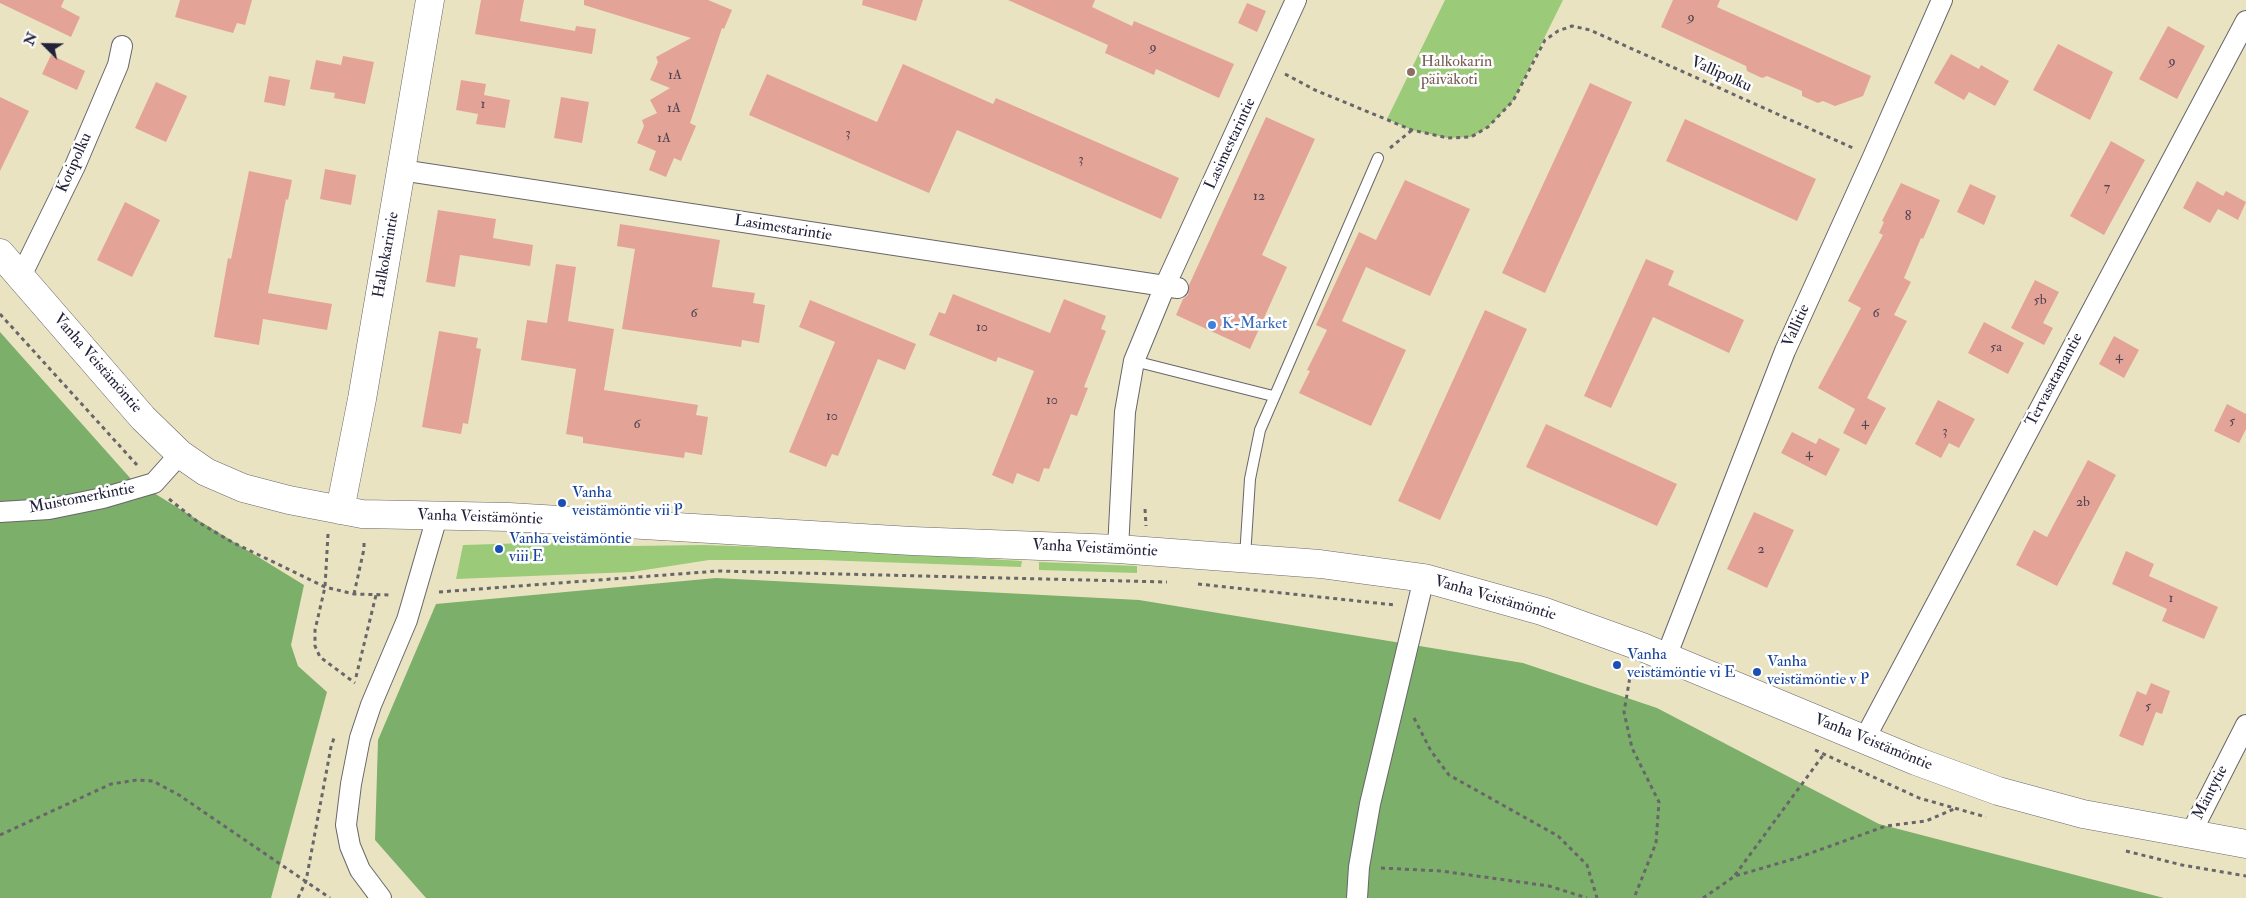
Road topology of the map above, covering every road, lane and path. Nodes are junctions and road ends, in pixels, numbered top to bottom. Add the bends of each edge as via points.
1 (430, 0) edge
2 (1296, 0) edge
3 (1942, 0) edge
4 (2246, 21) edge
5 (122, 46) dead end
6 (1284, 74) dead end
7 (1412, 130) junction
8 (1858, 150) dead end
9 (1378, 158) joint
10 (401, 170) junction
11 (0, 253) edge
12 (21, 276) junction
13 (1172, 287) junction
14 (1134, 361) junction
15 (1274, 396) junction
16 (180, 454) junction
17 (344, 511) junction
18 (0, 512) edge
19 (437, 517) junction
20 (1118, 549) junction
21 (1245, 558) junction
22 (1424, 578) junction
23 (1170, 582) dead end
24 (1189, 583) dead end
25 (354, 594) dead end
26 (376, 595) dead end
27 (415, 596) junction
28 (1417, 607) junction
29 (1666, 657) junction
30 (1624, 668) dead end
31 (1631, 670) junction
32 (1640, 673) dead end
33 (1398, 686) junction
34 (376, 694) junction
35 (2246, 725) edge
36 (1864, 740) junction
37 (1807, 747) dead end
38 (1824, 754) junction
39 (1955, 808) junction
40 (1991, 819) dead end
41 (2190, 834) junction
42 (0, 835) edge
43 (2246, 844) edge
44 (2118, 849) dead end
45 (1359, 867) junction
46 (1735, 876) junction
47 (2246, 876) edge
48 (306, 881) junction
49 (298, 898) edge
50 (330, 898) edge
51 (381, 898) edge
52 (1357, 898) edge
53 (1587, 898) edge
54 (1597, 898) edge
55 (1634, 898) edge
56 (1703, 898) edge

1 - 10 street, Halkokarintie
2 - 13 street, Lasimestarintie
3 - 29 street, Vallitie via 1785,351
4 - 36 street, Tervasatamantie
5 - 12 street, Kotipolku via 118,65 75,166
6 - 7 path
7 - 8 path, Vallipolku via 1448,138 1472,138 1488,127 1513,101 1545,40 1572,26 1590,30
7 - 9 path
9 - 15 lane
10 - 13 street, Lasimestarintie
10 - 17 street, Halkokarintie
11 - 12 street, Vanha Veistämöntie
12 - 16 street, Vanha Veistämöntie via 143,418
13 - 14 street, Lasimestarintie
14 - 15 lane
14 - 20 street, Lasimestarintie via 1125,412
15 - 21 lane via 1260,430 1250,479
16 - 17 street, Vanha Veistämöntie via 206,472 243,488
16 - 18 street, Muistomerkintie via 154,483 49,509
17 - 19 street, Vanha Veistämöntie
17 - 25 path via 364,549
17 - 34 path via 315,630 315,646 320,657 334,669
19 - 20 street, Vanha Veistämöntie via 509,517 912,541
19 - 27 street
20 - 21 street, Vanha Veistämöntie
21 - 22 street, Vanha Veistämöntie
22 - 28 street
22 - 29 street, Vanha Veistämöntie via 1542,611
23 - 27 path via 718,570
24 - 28 path
26 - 27 path
27 - 34 street
28 - 33 street
29 - 36 street, Vanha Veistämöntie
30 - 31 path
31 - 32 path
31 - 55 path via 1624,712 1632,748 1659,802 1656,843
33 - 45 street via 1370,804
33 - 54 path via 1431,751 1449,775 1558,836 1586,865
34 - 51 street via 360,738 346,825 360,870
35 - 41 street, Mäntytie
36 - 41 street, Vanha Veistämöntie via 1998,791 2083,814
37 - 38 path
38 - 39 path via 1919,798
38 - 46 path
39 - 40 path
39 - 46 path via 1926,821 1886,826
41 - 43 street, Vanha Veistämöntie
42 - 48 path via 111,784 153,781
44 - 47 path
45 - 52 street
45 - 53 path via 1441,871 1549,886
46 - 56 path
48 - 49 path
48 - 50 path

